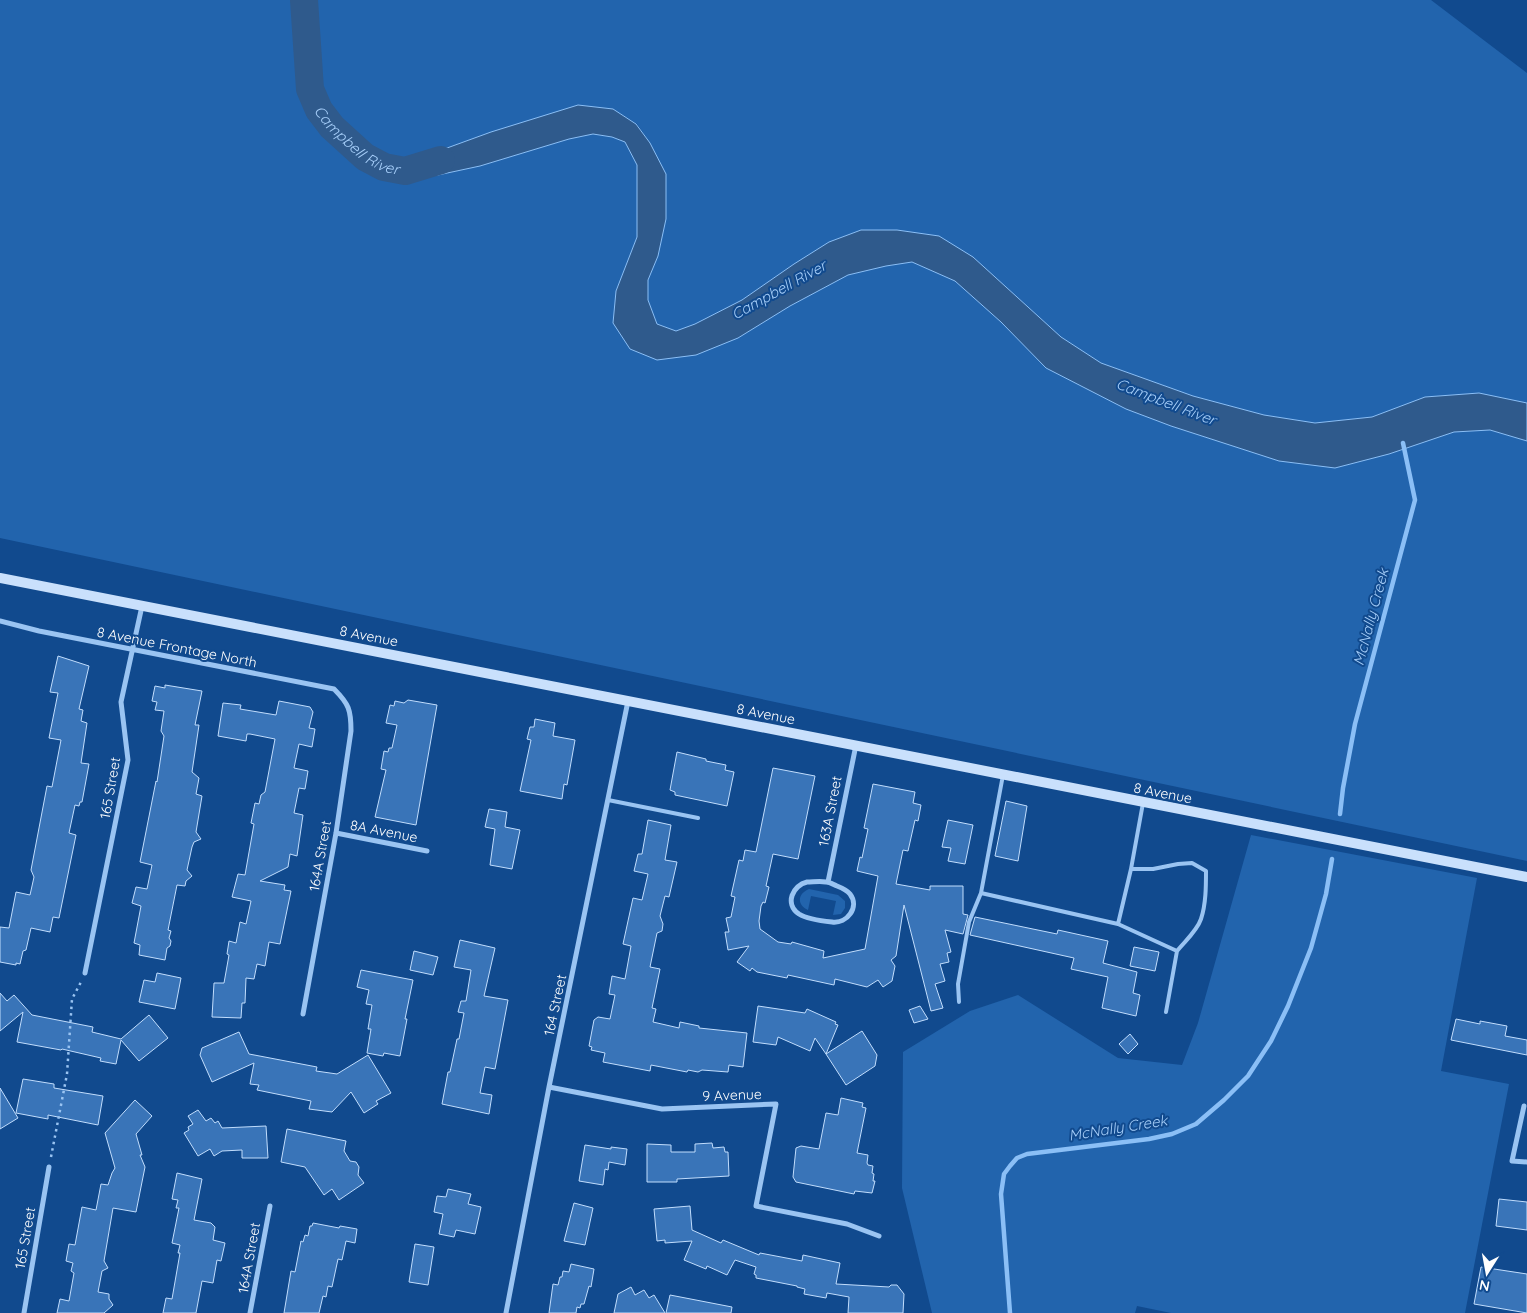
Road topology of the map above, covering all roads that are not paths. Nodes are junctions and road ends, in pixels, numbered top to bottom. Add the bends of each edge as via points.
1 (0, 578) edge
2 (142, 606) junction
3 (0, 621) edge
4 (132, 649) junction
5 (346, 701) joint
6 (628, 701) junction
7 (856, 745) junction
8 (1003, 775) junction
9 (608, 800) junction
10 (1143, 803) junction
11 (698, 818) dead end
12 (336, 833) junction
13 (427, 851) dead end
14 (1131, 869) junction
15 (1527, 877) edge
16 (828, 882) junction
17 (981, 893) junction
18 (1118, 924) junction
19 (1177, 951) junction
20 (84, 973) road end
21 (959, 1002) dead end
22 (1166, 1012) dead end
23 (302, 1014) dead end
24 (549, 1087) junction
25 (1524, 1106) dead end
26 (1527, 1162) edge
27 (49, 1166) road end
28 (270, 1206) dead end
29 (879, 1236) dead end
30 (24, 1313) edge
31 (250, 1313) edge
32 (506, 1313) edge

1 - 2 main road, 8 Avenue
2 - 4 street, 165 Street
2 - 6 main road, 8 Avenue
3 - 4 street, 8 Avenue Frontage North
4 - 5 street, 8 Avenue Frontage North via 334,690
4 - 20 street, 165 Street via 120,702 128,760
5 - 12 street, 164A Street via 351,715 351,730
6 - 7 main road, 8 Avenue
6 - 9 street, 164 Street
7 - 8 main road, 8 Avenue
7 - 16 street, 163A Street
8 - 10 main road, 8 Avenue
8 - 17 lane
9 - 11 lane
9 - 24 street, 164 Street
10 - 14 lane
10 - 15 main road, 8 Avenue
12 - 13 street, 8A Avenue
12 - 23 street, 164A Street
14 - 18 lane
14 - 19 lane via 1192,863 1206,871 1201,919
16 - 16 street via 807,882 797,886 791,902 796,912 832,922 845,920 854,905 850,894
17 - 18 lane
17 - 21 lane via 969,922 958,984
18 - 19 lane
19 - 22 lane
24 - 29 street, 9 Avenue via 662,1109 776,1104 756,1206 847,1224
24 - 32 street, 164 Street
25 - 26 street via 1512,1161
27 - 30 street, 165 Street
28 - 31 street, 164A Street

